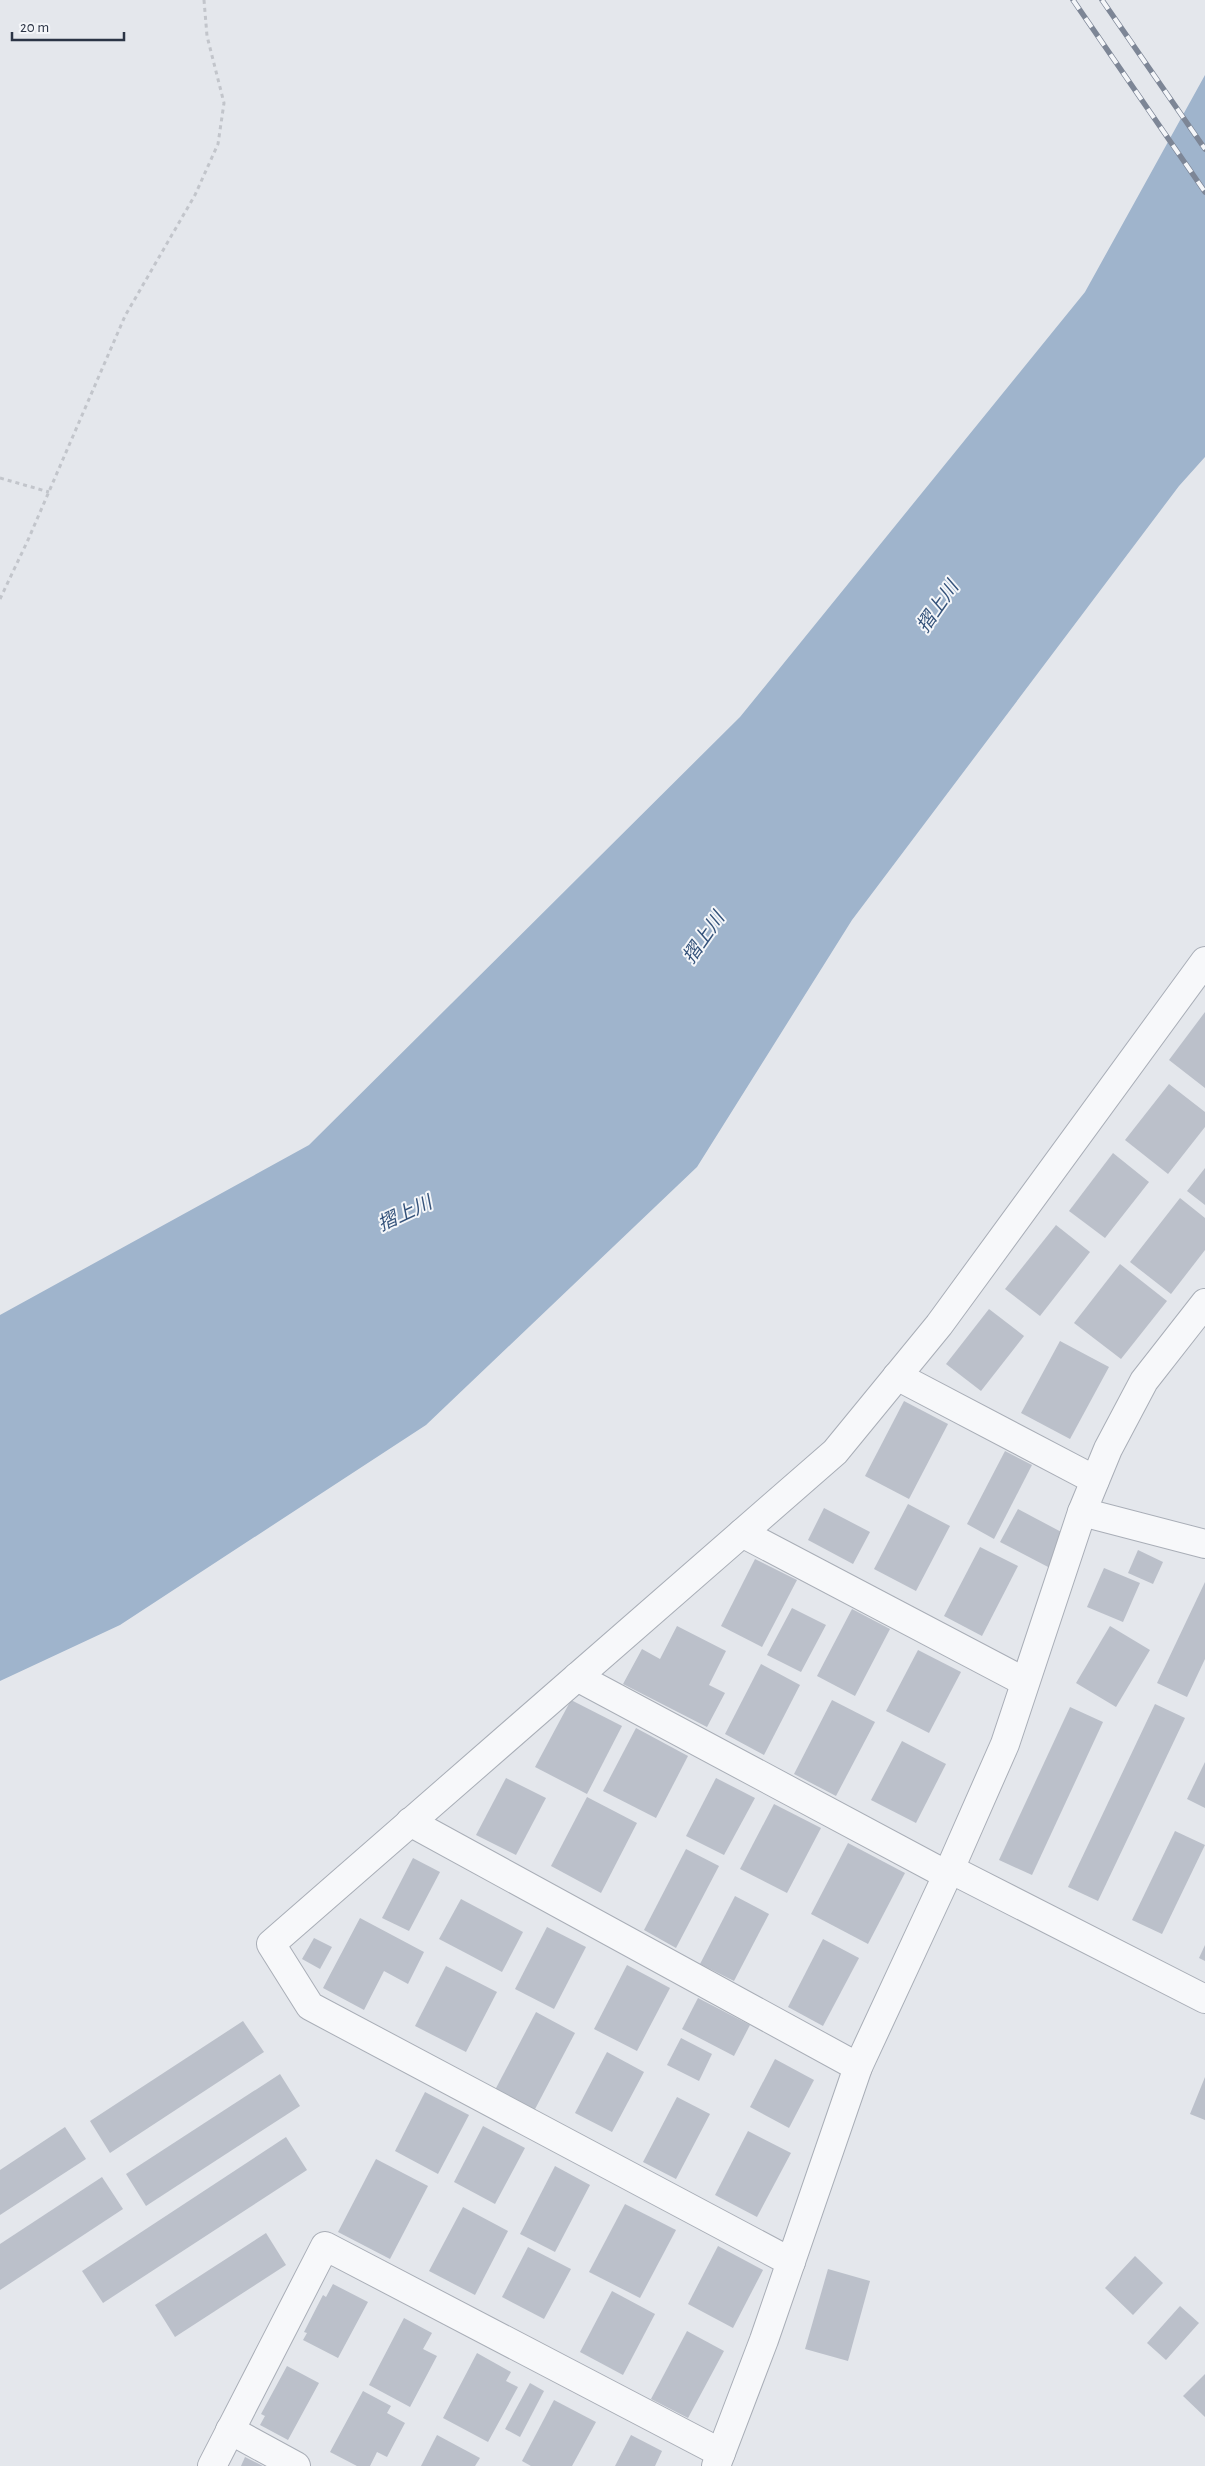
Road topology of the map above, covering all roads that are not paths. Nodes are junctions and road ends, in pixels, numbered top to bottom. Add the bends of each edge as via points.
1 (1201, 975) edge
2 (1205, 1302) edge
3 (897, 1376) junction
4 (1095, 1480) junction
5 (1082, 1512) junction
6 (742, 1534) junction
7 (1205, 1544) edge
8 (577, 1677) junction
9 (1026, 1682) junction
10 (410, 1822) junction
11 (948, 1872) junction
12 (1205, 1999) edge
13 (858, 2067) junction
14 (791, 2262) junction
15 (230, 2430) junction
16 (718, 2459) edge
17 (212, 2466) edge
18 (296, 2466) edge

1 - 3 street via 939,1325
2 - 4 street via 1144,1381
3 - 4 street
3 - 6 street via 835,1452
4 - 5 street
5 - 7 street
5 - 9 street
6 - 8 street
6 - 9 street
8 - 10 street
8 - 11 street
9 - 11 street via 1005,1744
10 - 13 street
10 - 14 street via 271,1944 310,2006
11 - 12 street
11 - 13 street
13 - 14 street
14 - 16 street
15 - 16 street via 325,2246
15 - 17 street
15 - 18 street

